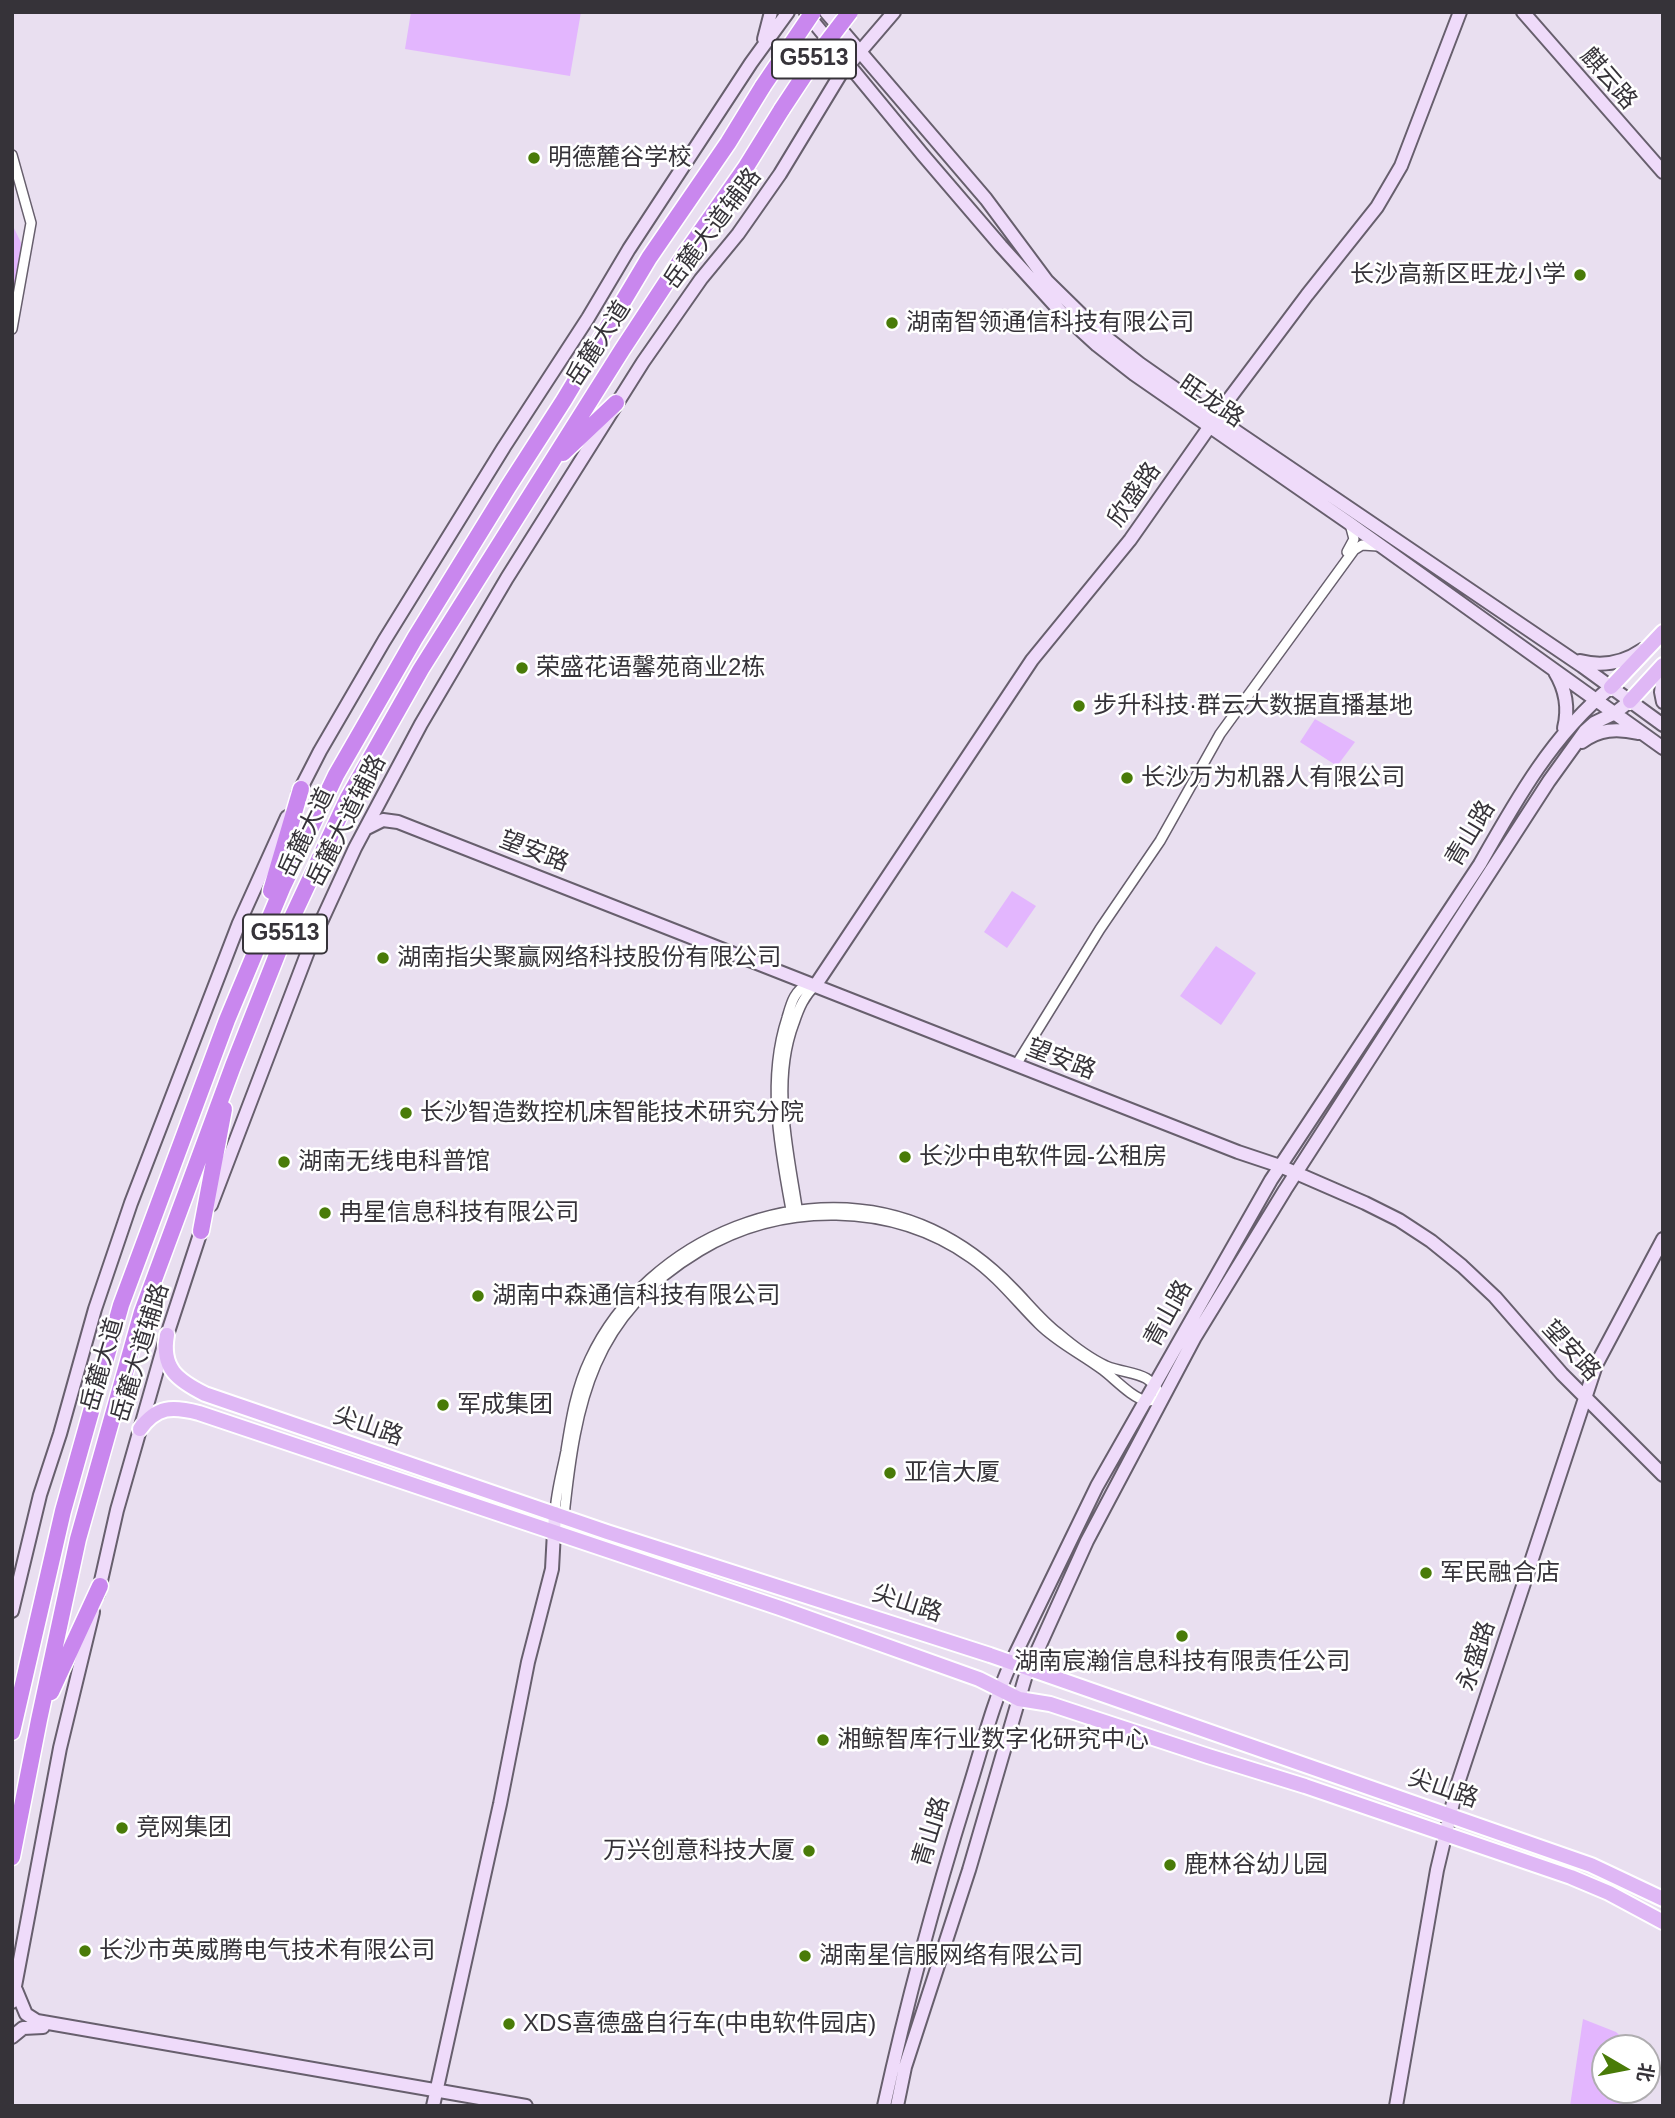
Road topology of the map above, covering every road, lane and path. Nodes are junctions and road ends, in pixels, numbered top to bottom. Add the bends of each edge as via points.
1 (771, 12) edge
2 (788, 12) edge
3 (806, 12) edge
4 (813, 12) edge
5 (826, 12) edge
6 (850, 12) edge
7 (894, 12) edge
8 (1457, 12) edge
9 (1523, 12) edge
10 (1530, 12) edge
11 (861, 52) junction
12 (751, 64) junction
13 (849, 65) junction
14 (12, 155) edge
15 (1663, 165) edge
16 (1663, 172) edge
17 (12, 329) edge
18 (616, 403) junction
19 (1210, 420) junction
20 (546, 470) junction
21 (1349, 523) junction
22 (1384, 548) junction
23 (1658, 637) edge
24 (1563, 653) junction
25 (1545, 662) junction
26 (1663, 665) edge
27 (1663, 677) edge
28 (1611, 687) junction
29 (1596, 699) junction
30 (1630, 701) junction
31 (1663, 702) edge
32 (1615, 713) junction
33 (1663, 725) edge
34 (1647, 736) junction
35 (1561, 737) junction
36 (1663, 748) edge
37 (1567, 756) junction
38 (386, 787) junction
39 (300, 789) junction
40 (364, 830) junction
41 (255, 948) junction
42 (813, 983) junction
43 (1016, 1062) junction
44 (233, 1066) junction
45 (1282, 1164) junction
46 (1298, 1170) junction
47 (795, 1214) junction
48 (201, 1231) junction
49 (1663, 1239) edge
50 (1663, 1250) edge
51 (167, 1335) junction
52 (1156, 1384) junction
53 (1588, 1396) junction
54 (1162, 1398) junction
55 (1147, 1401) junction
56 (140, 1429) junction
57 (1663, 1467) edge
58 (1663, 1475) edge
59 (559, 1515) junction
60 (558, 1534) junction
61 (100, 1586) junction
62 (12, 1611) edge
63 (1010, 1663) junction
64 (1029, 1670) junction
65 (999, 1691) junction
66 (1019, 1699) junction
67 (39, 1720) junction
68 (12, 1732) edge
69 (1452, 1816) junction
70 (1447, 1835) junction
71 (12, 1857) edge
72 (1663, 1899) edge
73 (1663, 1922) edge
74 (15, 1986) junction
75 (12, 2002) edge
76 (12, 2037) edge
77 (437, 2097) edge
78 (498, 2106) edge
79 (526, 2106) edge
80 (884, 2106) edge
81 (897, 2106) edge
82 (1396, 2106) edge
83 (1402, 2106) edge

1 - 12 main road
2 - 12 main road
3 - 13 main road, 旺龙路
4 - 41 highway, 岳麓大道 / G5513, bridge via 649,258 370,715 320,808
5 - 11 main road, 旺龙路
6 - 20 highway, 岳麓大道 / G5513, bridge via 644,315
7 - 11 main road, 岳麓大道辅路
8 - 19 main road, 欣盛路 via 1392,184
9 - 16 main road, 麒云路
10 - 15 main road, 麒云路
11 - 13 main road, 岳麓大道辅路
11 - 19 main road, 旺龙路 via 1073,307
12 - 39 main road via 504,447 384,641
13 - 18 main road, 岳麓大道辅路 via 780,174
13 - 19 main road, 旺龙路 via 1061,312 1116,360
14 - 17 street via 31,223
18 - 20 highway
18 - 38 main road, 岳麓大道辅路 via 507,578
19 - 21 main road, 旺龙路
19 - 24 main road, 旺龙路
19 - 42 main road, 欣盛路 via 1130,540 1032,660
20 - 44 highway, 岳麓大道 / G5513 via 367,763 289,922
21 - 22 main road, 旺龙路
21 - 43 street via 1354,535 1351,547 1216,733 1156,839
22 - 25 main road, 旺龙路
22 - 43 street via 1362,545 1354,550 1249,693 1220,734 1160,841
23 - 24 main road via 1614,663 1589,664
23 - 28 main road, 青山路
24 - 28 main road, 旺龙路
25 - 29 main road, 旺龙路
25 - 35 main road via 1565,695
26 - 30 main road, 青山路
27 - 31 main road
28 - 29 main road, 青山路
28 - 30 main road, 旺龙路
29 - 32 main road, 旺龙路
29 - 35 main road, 青山路
30 - 32 main road, 青山路
30 - 33 main road, 旺龙路
32 - 34 main road, 旺龙路
32 - 37 main road, 青山路 via 1594,723
34 - 36 main road, 旺龙路
34 - 37 main road via 1618,730 1597,732
35 - 45 main road, 青山路
37 - 46 main road, 青山路
38 - 40 main road, 岳麓大道辅路
38 - 42 main road, 望安路 via 386,804 393,813
39 - 41 highway
39 - 62 main road via 239,923 131,1202 40,1495
40 - 42 main road, 望安路 via 383,820 398,822
40 - 48 main road, 岳麓大道辅路 via 310,946
41 - 68 highway, 岳麓大道 / G5513 via 121,1305 62,1511
42 - 43 main road, 望安路
42 - 47 street via 795,994 775,1069 776,1102
43 - 45 main road, 望安路 via 1238,1152
44 - 48 highway
44 - 67 highway, 岳麓大道 / G5513 via 142,1312 78,1539
45 - 46 main road, 望安路
45 - 52 main road, 青山路
46 - 53 main road, 望安路 via 1399,1220 1462,1266
46 - 54 main road, 青山路
47 - 52 street via 830,1208 867,1212 932,1230 990,1267 1070,1343 1107,1366 1131,1371
47 - 55 street via 866,1218 930,1234 971,1258 1053,1336
47 - 59 street via 745,1229 708,1247 651,1287 630,1308 597,1360 585,1389
48 - 51 main road, 岳麓大道辅路
49 - 53 main road, 永盛路 via 1616,1322
50 - 53 main road, 永盛路
51 - 56 main road, 岳麓大道辅路
51 - 59 main road, 尖山路 via 164,1346 169,1366 189,1386 205,1394
52 - 54 street
52 - 55 main road, 青山路
53 - 57 main road, 望安路
53 - 58 main road, 望安路
53 - 69 main road, 永盛路
54 - 55 street
54 - 64 main road, 青山路 via 1087,1541
55 - 63 main road, 青山路 via 1097,1486
56 - 60 main road, 尖山路 via 155,1412 187,1410
56 - 61 main road, 岳麓大道辅路
59 - 60 main road
59 - 63 main road, 尖山路
60 - 65 main road, 尖山路 via 780,1608 979,1679
60 - 77 main road
61 - 67 highway
61 - 74 main road, 岳麓大道辅路 via 60,1748
63 - 64 main road, 尖山路
63 - 65 main road, 青山路
64 - 66 main road, 青山路
64 - 69 main road, 尖山路
65 - 66 main road, 尖山路
65 - 80 main road, 青山路 via 945,1865 898,2035
66 - 70 main road, 尖山路 via 1050,1704
66 - 81 main road, 青山路 via 905,2067
67 - 71 highway, 岳麓大道 / G5513
69 - 70 main road, 永盛路
69 - 72 main road, 尖山路 via 1591,1865
70 - 73 main road, 尖山路 via 1571,1877
70 - 82 main road, 永盛路
70 - 83 main road, 永盛路
74 - 75 main road, 岳麓大道辅路
74 - 77 main road via 26,2014 37,2021
76 - 77 main road via 23,2028 36,2026
77 - 78 main road
77 - 79 main road

